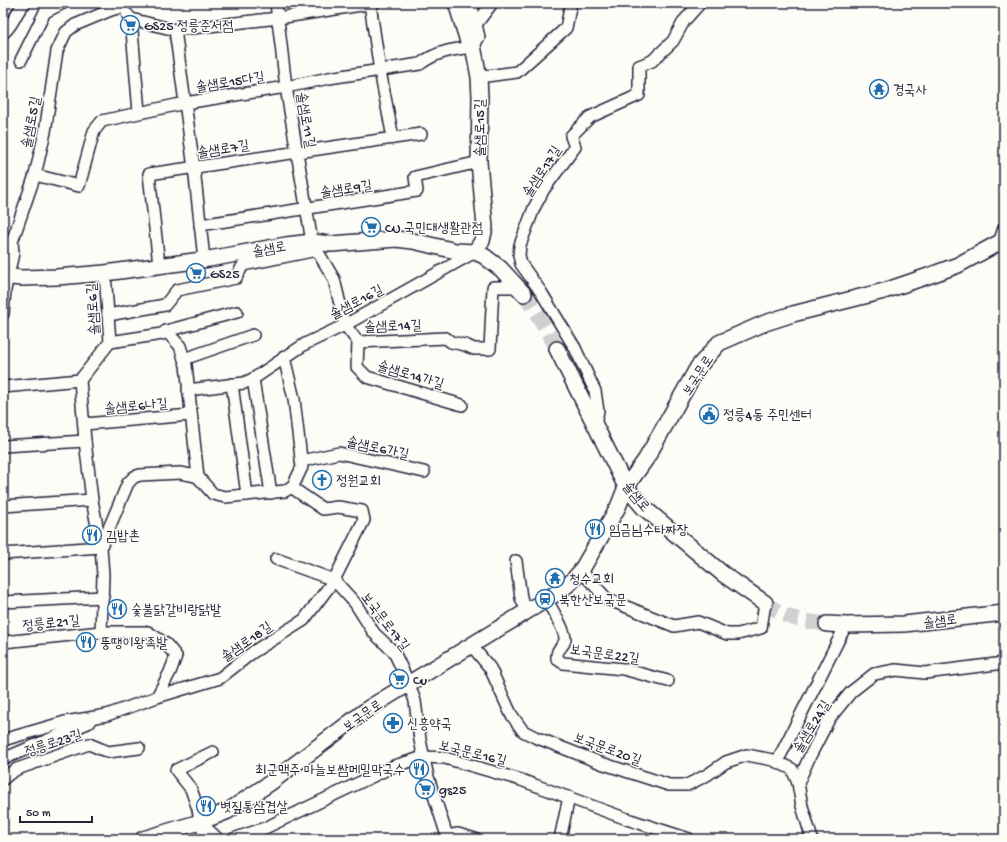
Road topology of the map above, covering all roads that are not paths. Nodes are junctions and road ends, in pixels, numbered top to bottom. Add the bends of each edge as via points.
1 (25, 3) edge
2 (63, 3) edge
3 (276, 3) edge
4 (454, 3) edge
5 (462, 3) edge
6 (471, 3) edge
7 (491, 3) edge
8 (571, 3) edge
9 (700, 3) edge
10 (372, 4) edge
11 (124, 5) edge
12 (278, 18) junction
13 (131, 19) junction
14 (477, 23) junction
15 (175, 30) junction
16 (3, 33) edge
17 (473, 47) junction
18 (21, 60) dead end
19 (380, 71) junction
20 (478, 77) junction
21 (286, 87) junction
22 (184, 103) junction
23 (139, 112) junction
24 (422, 134) dead end
25 (393, 138) junction
26 (297, 152) junction
27 (479, 162) junction
28 (194, 168) junction
29 (35, 175) junction
30 (306, 209) junction
31 (200, 225) junction
32 (1004, 228) edge
33 (1002, 241) edge
34 (314, 246) junction
35 (475, 252) junction
36 (204, 259) junction
37 (159, 265) junction
38 (105, 273) junction
39 (6, 276) edge
40 (521, 290) joint
41 (237, 312) dead end
42 (3, 314) edge
43 (108, 316) junction
44 (345, 325) junction
45 (166, 331) junction
46 (253, 335) dead end
47 (110, 342) junction
48 (358, 342) junction
49 (490, 349) joint
50 (557, 349) tunnel mouth
51 (284, 357) junction
52 (184, 359) junction
53 (253, 379) junction
54 (80, 380) junction
55 (232, 384) junction
56 (3, 386) edge
57 (188, 390) junction
58 (462, 405) dead end
59 (191, 415) junction
60 (84, 424) junction
61 (595, 424) junction
62 (85, 441) junction
63 (3, 446) edge
64 (302, 461) junction
65 (424, 472) dead end
66 (198, 477) junction
67 (291, 487) junction
68 (626, 487) junction
69 (271, 492) junction
70 (247, 495) junction
71 (92, 500) junction
72 (3, 506) edge
73 (101, 547) junction
74 (3, 554) edge
75 (276, 559) dead end
76 (516, 561) dead end
77 (580, 571) junction
78 (334, 582) junction
79 (103, 597) junction
80 (546, 599) junction
81 (3, 602) edge
82 (764, 604) joint
83 (527, 611) junction
84 (1004, 613) edge
85 (827, 624) tunnel mouth
86 (846, 626) junction
87 (101, 632) junction
88 (3, 642) edge
89 (472, 646) junction
90 (1004, 663) edge
91 (668, 681) dead end
92 (409, 684) junction
93 (157, 697) junction
94 (107, 715) junction
95 (3, 740) edge
96 (139, 748) dead end
97 (212, 752) dead end
98 (424, 757) junction
99 (3, 759) edge
100 (777, 762) junction
101 (3, 779) edge
102 (798, 783) junction
103 (569, 797) junction
104 (200, 822) junction
105 (447, 837) edge
106 (143, 839) edge
107 (206, 839) edge
108 (218, 839) edge
109 (233, 839) edge
110 (475, 839) edge
111 (560, 839) edge
112 (689, 839) edge
113 (812, 839) edge

1 - 16 street via 18,9 10,28
2 - 18 street via 45,12
3 - 12 street, 솔샘로11길
4 - 17 street via 466,42
5 - 17 main road, 솔샘로15길
6 - 14 street
7 - 14 street
8 - 20 street via 566,28 517,72
9 - 61 street, 솔샘로17길 via 684,21 673,40 652,61 639,66 639,94 590,117 571,136 575,147 544,189 520,245 521,264 575,348 595,390 598,411
10 - 12 street
10 - 19 street
11 - 13 street, 솔샘로5길
11 - 29 street, 솔샘로5길 via 75,24 66,32 57,51
12 - 15 street
12 - 21 street, 솔샘로11길
13 - 15 street
13 - 23 street
14 - 17 street via 479,37
15 - 22 street
17 - 19 street, 솔샘로15다길 via 456,48 431,56 420,64
17 - 20 main road, 솔샘로15길
19 - 21 street, 솔샘로15다길
19 - 25 street
20 - 27 main road, 솔샘로15길
21 - 22 street, 솔샘로15다길
21 - 26 street, 솔샘로11길
22 - 23 street, 솔샘로15다길
22 - 28 street
23 - 29 street, 솔샘로15다길 via 102,121 94,131 79,186
24 - 25 street, 솔샘로7길
25 - 26 street, 솔샘로7길
26 - 28 street, 솔샘로7길
26 - 30 street, 솔샘로11길
27 - 30 street, 솔샘로9길 via 415,177 417,191
27 - 35 main road, 솔샘로15길 via 485,227 482,241
28 - 31 street
28 - 37 street, 솔샘로7길 via 149,174
29 - 39 street, 솔샘로5길 via 12,242 11,267
30 - 31 street, 솔샘로9길
30 - 34 street, 솔샘로11길
31 - 36 street
32 - 33 street
33 - 68 main road, 보국문로 via 958,265 931,276 793,314 719,343 698,367 650,452
34 - 35 main road, 솔샘로 via 396,239 456,251
34 - 36 main road, 솔샘로 via 286,245
34 - 43 street via 243,265 236,278 177,290 165,305
34 - 44 street, 솔샘로14길 via 334,279
35 - 40 main road, 솔샘로 via 493,262
35 - 44 street, 솔샘로16길
36 - 37 main road, 솔샘로
37 - 38 main road, 솔샘로
38 - 39 main road, 솔샘로 via 57,277
38 - 43 street, 솔샘로6길
39 - 42 street
40 - 49 street, 솔샘로 via 493,287
41 - 45 street
43 - 47 street, 솔샘로6길
44 - 48 street, 솔샘로14길
44 - 51 street, 솔샘로16길
45 - 47 street via 162,334
45 - 52 street via 180,346
46 - 52 street
47 - 54 street, 솔샘로6길
48 - 49 street, 솔샘로14길 via 446,338 474,349
48 - 58 street, 솔샘로14가길 via 357,367 367,377
50 - 61 main road, 솔샘로
51 - 53 street, 솔샘로16길
51 - 64 street via 294,399
52 - 57 street
53 - 55 street, 솔샘로16길
53 - 69 street
54 - 56 street
54 - 60 street
55 - 57 street, 솔샘로16길
55 - 70 street
57 - 59 street
59 - 60 street, 솔샘로6나길
59 - 66 street
60 - 62 street
61 - 68 main road, 솔샘로
62 - 63 street
62 - 71 street
64 - 65 street, 솔샘로6가길 via 339,453
64 - 67 street via 302,467
66 - 70 street via 213,494 225,498
66 - 73 street via 180,473 140,474 134,477 128,483
67 - 69 street via 286,491
67 - 78 street via 323,509 338,507 362,511 364,520
68 - 77 main road, 보국문로 via 618,507
68 - 82 main road, 솔샘로 via 642,507 723,574
69 - 70 street
71 - 72 street
71 - 73 street
73 - 74 street
73 - 79 street
75 - 78 street, 보국문로17길
76 - 83 street via 521,598
77 - 80 main road, 보국문로 via 571,582
77 - 82 street via 607,599 674,626 698,622 727,634 738,634 760,628
78 - 92 street, 보국문로17길 via 354,603 374,633 394,652
78 - 93 street, 솔샘로18길 via 304,620 253,652 220,678
79 - 81 street
79 - 87 street
80 - 83 main road, 보국문로
80 - 91 street, 보국문로22길 via 565,635 564,642 556,652 557,660 563,663 623,669
83 - 89 main road, 보국문로
84 - 86 main road, 솔샘로 via 904,624
85 - 86 main road, 솔샘로
86 - 100 street
87 - 88 street, 정릉로21길
87 - 93 street via 148,632 166,644 176,656
89 - 92 main road, 보국문로
89 - 100 street, 보국문로20길 via 490,668 511,714 523,731 601,763 669,785 687,785 726,762 747,755
90 - 102 street, 솔샘로24길 via 925,673 896,670 874,674 851,692 829,719
92 - 98 street, 보국문로17길 via 415,701
92 - 104 main road, 보국문로 via 369,708 270,783 228,811
93 - 94 street, 솔샘로18길
94 - 95 street, 솔샘로18길 via 65,722
94 - 99 street
96 - 101 street, 정릉로23길 via 108,752 89,744 17,769
97 - 104 street via 176,770 191,789
98 - 103 street, 보국문로16길 via 445,758
98 - 105 street, 보국문로17길
98 - 109 street, 보국문로16길 via 394,766 265,828
100 - 102 street, 보국문로20길 via 792,769
102 - 113 street
103 - 111 street
103 - 112 street, 보국문로16길
104 - 106 main road, 보국문로
104 - 107 street
104 - 108 street
105 - 110 street via 458,834

